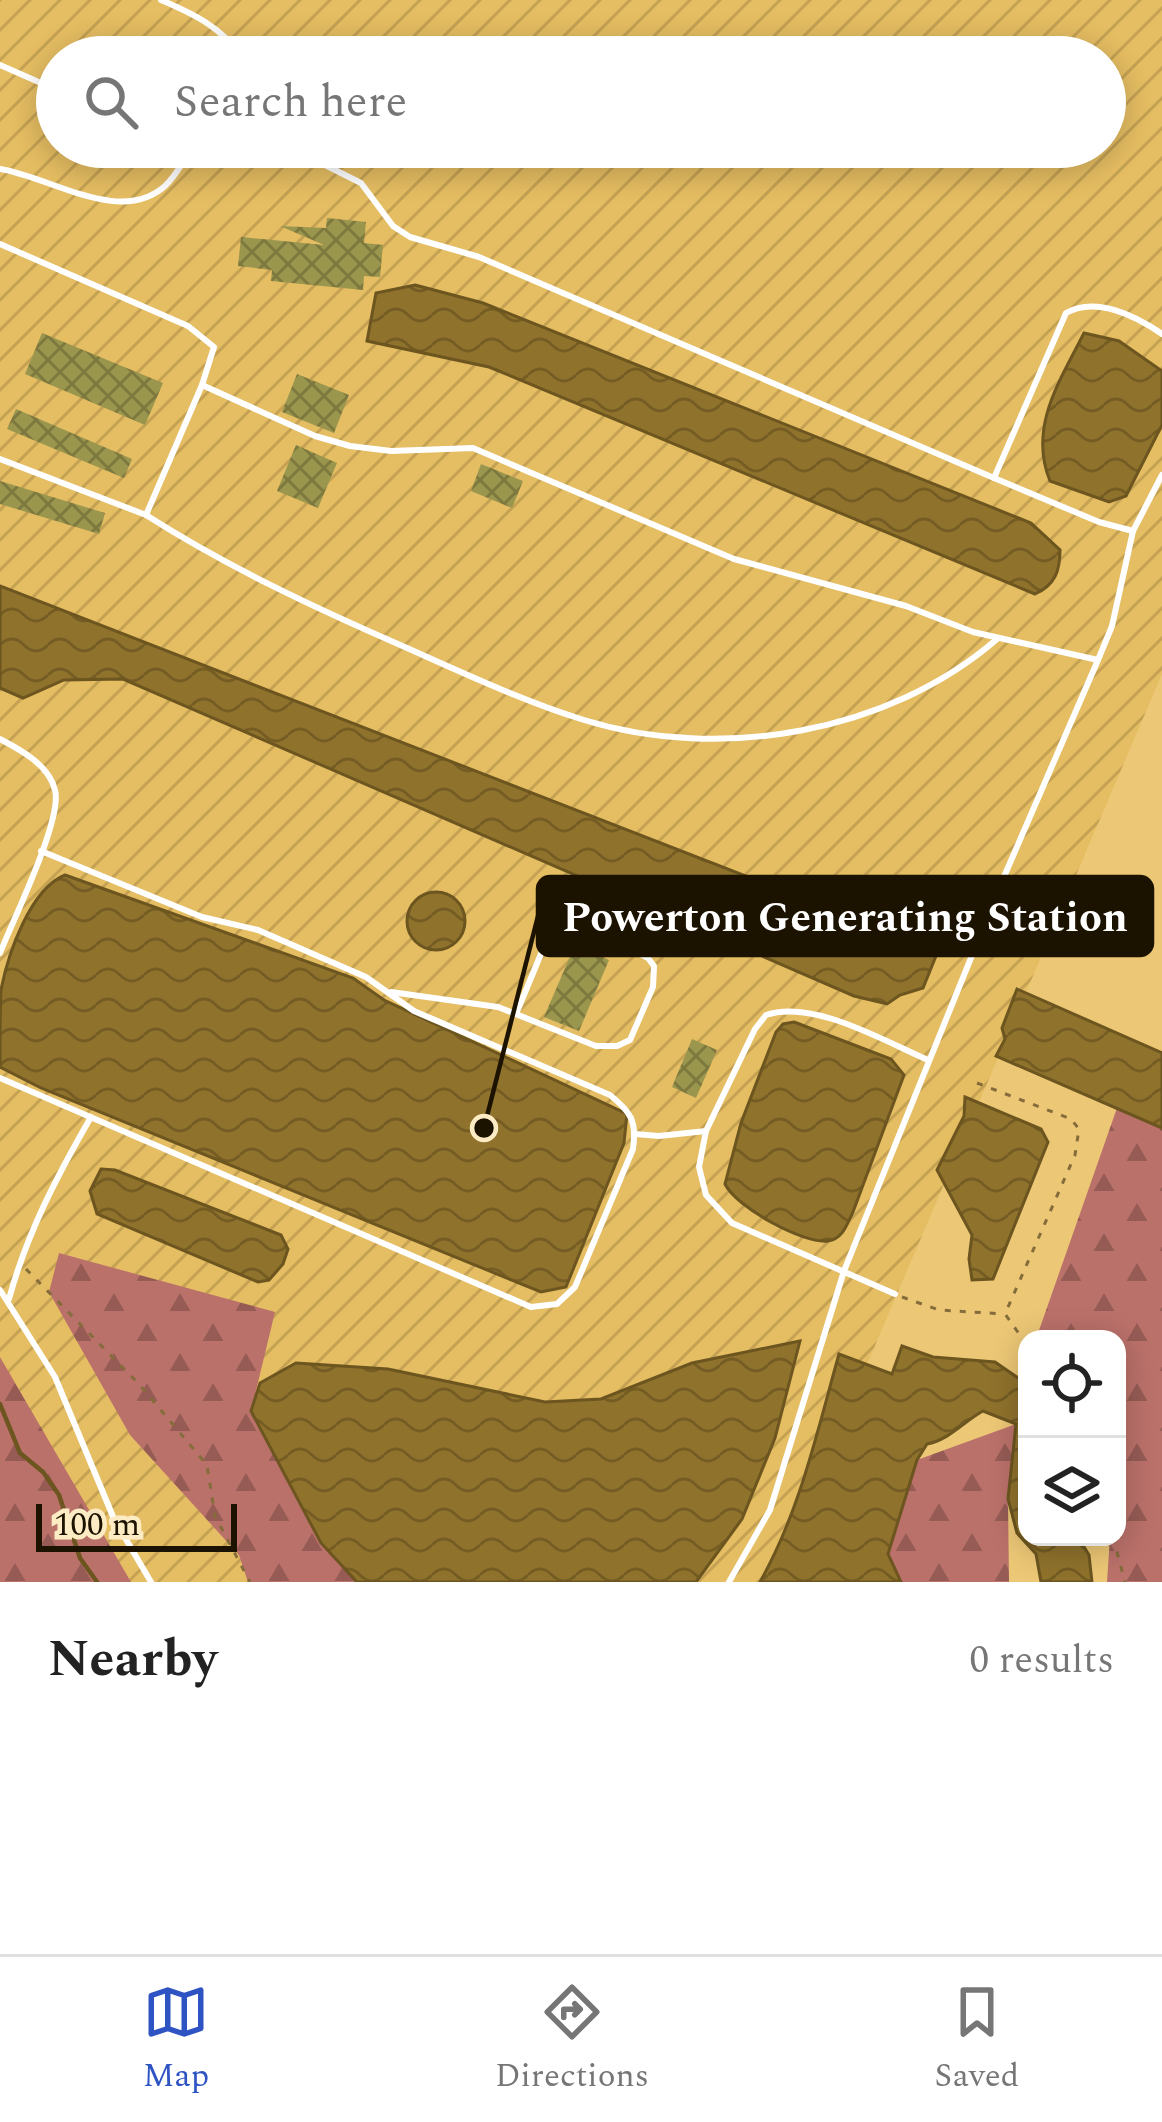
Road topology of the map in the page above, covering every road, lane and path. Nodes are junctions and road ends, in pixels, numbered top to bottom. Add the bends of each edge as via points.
1 (161, 0) edge
2 (226, 36) edge
3 (0, 64) edge
4 (36, 80) edge
5 (179, 168) edge
6 (332, 168) edge
7 (0, 169) edge
8 (0, 244) edge
9 (1162, 334) edge
10 (202, 385) junction
11 (0, 460) edge
12 (1162, 475) edge
13 (994, 478) junction
14 (146, 515) junction
15 (1133, 531) junction
16 (997, 639) junction
17 (1099, 660) junction
18 (0, 739) edge
19 (41, 851) junction
20 (0, 953) edge
21 (385, 991) junction
22 (516, 1015) junction
23 (929, 1060) junction
24 (0, 1078) edge
25 (977, 1082) dead end
26 (91, 1117) junction
27 (706, 1131) junction
28 (635, 1133) junction
29 (19, 1262) junction
30 (844, 1271) junction
31 (0, 1290) edge
32 (895, 1294) joint
33 (8, 1300) junction
34 (1005, 1314) junction
35 (1018, 1332) edge
36 (1115, 1546) edge
37 (151, 1582) edge
38 (250, 1582) edge
39 (729, 1582) edge
40 (1125, 1582) edge

1 - 2 lane
3 - 4 lane
5 - 7 lane via 135,203
6 - 13 lane via 362,183 410,237 478,256
8 - 10 lane via 202,334 214,347
9 - 13 lane via 1094,304 1066,313
10 - 14 lane
10 - 16 lane via 350,446 473,448 734,559
11 - 14 lane
12 - 15 lane
13 - 15 lane
14 - 16 lane via 261,581 463,673 586,721 645,734 741,737 825,725 917,692
15 - 17 lane
16 - 17 lane
17 - 23 lane
18 - 19 lane via 40,765 55,788 56,813
19 - 20 lane
19 - 21 lane via 202,917 258,931
21 - 22 lane
21 - 28 lane via 610,1095 630,1112
22 - 22 lane via 553,925 605,938 654,965 630,1040 617,1046 596,1046
23 - 27 lane via 825,1017 766,1015
23 - 30 lane
24 - 26 lane
25 - 34 path via 1079,1129
26 - 28 lane via 531,1307 557,1304 575,1287
26 - 29 lane
27 - 28 lane
27 - 30 lane via 700,1167 718,1211
29 - 33 lane
29 - 38 path via 207,1465 215,1516
30 - 32 lane
30 - 39 lane via 770,1510
31 - 33 lane
32 - 34 path via 939,1310
33 - 37 lane via 55,1376 114,1519
34 - 35 path
36 - 40 path

